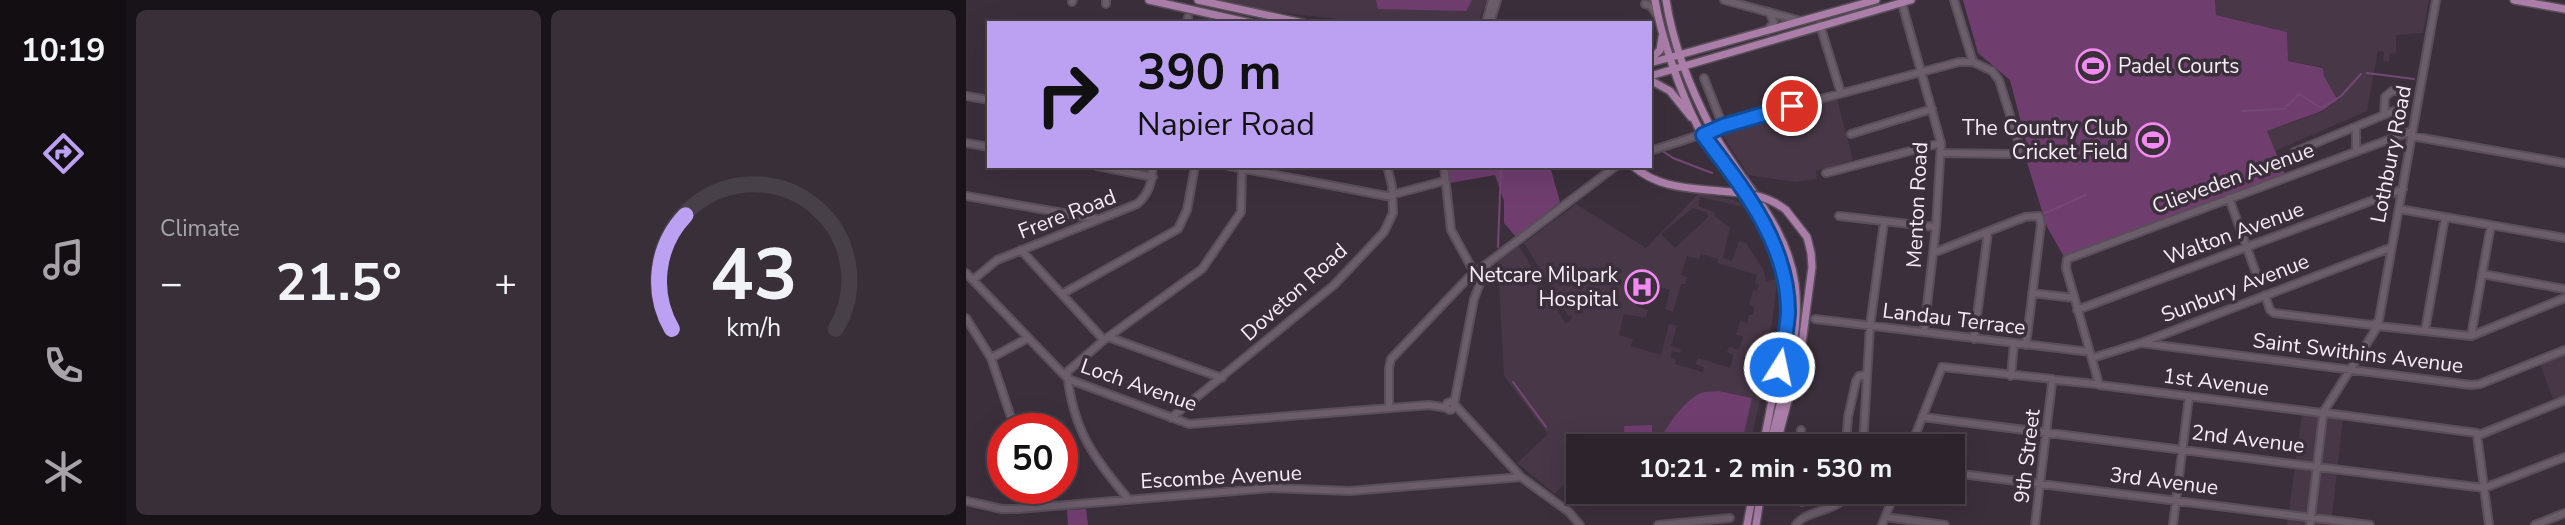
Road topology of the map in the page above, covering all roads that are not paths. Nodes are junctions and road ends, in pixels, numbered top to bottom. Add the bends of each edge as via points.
1 (1149, 0) edge
2 (1198, 0) edge
3 (1492, 0) edge
4 (1497, 0) edge
5 (1656, 0) edge
6 (1666, 0) edge
7 (1724, 0) edge
8 (1876, 0) edge
9 (1911, 0) edge
10 (1954, 0) edge
11 (2436, 0) edge
12 (2514, 0) edge
13 (1901, 1) edge
14 (1645, 4) dead end
15 (1753, 4) edge
16 (2565, 9) edge
17 (1769, 12) junction
18 (1658, 16) junction
19 (1242, 21) edge
20 (1294, 21) edge
21 (1488, 21) edge
22 (1489, 21) edge
23 (1801, 21) junction
24 (1820, 25) junction
25 (1768, 30) junction
26 (1663, 34) junction
27 (1680, 54) junction
28 (1670, 57) junction
29 (1652, 59) edge
30 (1652, 61) edge
31 (1973, 62) junction
32 (1685, 66) junction
33 (1675, 69) junction
34 (1922, 72) junction
35 (1652, 77) edge
36 (1704, 78) dead end
37 (1652, 79) edge
38 (2401, 91) dead end
39 (1841, 93) junction
40 (966, 96) edge
41 (987, 100) edge
42 (2402, 108) dead end
43 (1933, 109) junction
44 (2384, 115) junction
45 (1698, 126) junction
46 (1723, 126) junction
47 (2356, 127) junction
48 (1713, 132) junction
49 (2412, 133) junction
50 (1851, 134) dead end
51 (1703, 135) junction
52 (1941, 143) junction
53 (966, 144) edge
54 (987, 147) edge
55 (1652, 149) edge
56 (2356, 151) junction
57 (2294, 152) dead end
58 (1942, 153) junction
59 (2565, 163) edge
60 (1107, 168) edge
61 (1152, 168) edge
62 (1195, 168) edge
63 (1238, 168) edge
64 (1387, 168) edge
65 (1444, 168) edge
66 (1613, 168) edge
67 (1635, 168) edge
68 (1242, 169) junction
69 (1826, 173) dead end
70 (1153, 177) junction
71 (1444, 181) junction
72 (2403, 189) junction
73 (966, 195) edge
74 (1393, 195) junction
75 (2229, 198) junction
76 (2399, 209) junction
77 (1839, 216) dead end
78 (2445, 217) junction
79 (1100, 219) junction
80 (1884, 222) junction
81 (2491, 225) junction
82 (1936, 228) junction
83 (1988, 232) junction
84 (2565, 238) edge
85 (2247, 247) junction
86 (2390, 248) junction
87 (1021, 250) junction
88 (1933, 253) junction
89 (966, 273) edge
90 (2256, 273) dead end
91 (2482, 275) junction
92 (1474, 278) junction
93 (974, 279) junction
94 (2565, 289) edge
95 (2032, 293) junction
96 (1062, 294) junction
97 (2265, 295) junction
98 (2074, 298) junction
99 (2565, 298) edge
100 (2077, 310) junction
101 (966, 318) edge
102 (1815, 319) dead end
103 (1870, 326) junction
104 (2375, 326) junction
105 (2425, 331) junction
106 (1924, 332) junction
107 (2471, 336) junction
108 (1028, 338) junction
109 (1106, 338) junction
110 (1974, 339) junction
111 (2141, 343) junction
112 (2014, 344) junction
113 (2026, 345) junction
114 (2565, 350) edge
115 (2091, 355) junction
116 (991, 358) junction
117 (2350, 369) junction
118 (1865, 375) junction
119 (2011, 376) junction
120 (1222, 378) junction
121 (1068, 379) junction
122 (2054, 382) junction
123 (2097, 384) junction
124 (2189, 397) junction
125 (2565, 400) edge
126 (1450, 405) junction
127 (1389, 408) junction
128 (1010, 413) edge
129 (2324, 413) junction
130 (1922, 417) junction
131 (1171, 418) junction
132 (1801, 430) dead end
133 (2048, 432) junction
134 (1765, 434) edge
135 (1773, 434) edge
136 (1779, 434) edge
137 (1800, 434) edge
138 (1847, 434) edge
139 (1863, 434) edge
140 (1916, 434) edge
141 (2479, 435) junction
142 (2183, 448) junction
143 (2565, 457) edge
144 (2317, 466) junction
145 (1965, 474) edge
146 (1521, 477) junction
147 (2041, 484) junction
148 (2484, 488) junction
149 (1129, 500) junction
150 (2176, 500) junction
151 (966, 501) edge
152 (1751, 504) edge
153 (1759, 504) edge
154 (1839, 504) edge
155 (1891, 504) edge
156 (2565, 513) edge
157 (1886, 517) junction
158 (1730, 518) dead end
159 (2310, 521) edge
160 (1688, 523) edge
161 (2544, 523) edge
162 (1580, 525) edge
163 (1658, 525) edge
164 (1747, 525) edge
165 (1756, 525) edge
166 (1796, 525) edge
167 (1882, 525) edge
168 (1945, 525) edge
169 (2035, 525) edge
170 (2173, 525) edge
171 (2370, 525) edge
172 (2489, 525) edge
173 (2535, 525) edge

1 - 19 main road
2 - 20 main road
3 - 21 street
4 - 22 street
5 - 18 main road
6 - 27 main road
7 - 15 street
8 - 23 main road
9 - 13 main road
10 - 31 street
11 - 49 street, Lothbury Road
12 - 16 main road
13 - 24 main road
13 - 34 street, Menton Road
14 - 18 street
15 - 17 street
17 - 23 street
17 - 25 street via 1773,22
18 - 26 main road
23 - 25 main road
24 - 32 main road
24 - 39 street
25 - 27 main road
26 - 28 main road
26 - 29 main road via 1660,50
27 - 28 main road
27 - 32 main road
28 - 30 main road
28 - 33 main road
31 - 34 street
31 - 58 street via 1999,80 2018,152
32 - 33 main road
32 - 48 main road
33 - 35 main road
33 - 45 main road
34 - 39 street
34 - 43 street, Menton Road
36 - 46 street
37 - 45 main road via 1670,91
38 - 44 street via 2385,97
39 - 46 street
40 - 41 street
42 - 44 street
43 - 50 street
43 - 52 street, Menton Road
44 - 47 street
45 - 51 main road
46 - 48 street
47 - 56 street
47 - 57 street
48 - 51 street
48 - 135 main road via 1777,229 1795,282 1794,334
49 - 56 street, Clieveden Avenue
49 - 59 street
49 - 72 street, Lothbury Road
51 - 55 street
51 - 134 main road via 1767,228 1785,279 1786,329
52 - 58 street, Menton Road
52 - 69 street
53 - 54 street
56 - 75 street, Clieveden Avenue
58 - 82 street, Menton Road
60 - 70 street
61 - 70 street
62 - 96 street via 1178,229
63 - 68 street
64 - 74 street, Doveton Road
65 - 71 street
66 - 92 street
67 - 136 main road, bridge via 1668,185 1772,200 1807,237 1812,260 1801,351
68 - 74 street
68 - 109 street via 1241,212 1206,264
70 - 79 street, Frere Road via 1137,204
71 - 74 street
71 - 92 street via 1451,230
72 - 76 street, Lothbury Road
72 - 85 street, Walton Avenue
73 - 79 street
74 - 120 street, Doveton Road via 1389,223 1344,275
75 - 85 street
75 - 98 street, Clieveden Avenue via 2066,260
76 - 78 street
76 - 86 street, Lothbury Road
77 - 80 street
78 - 81 street
78 - 105 street
79 - 87 street, Frere Road
80 - 82 street
80 - 103 street
81 - 84 street
81 - 91 street
82 - 88 street, Menton Road
83 - 88 street
83 - 95 street via 2039,216
83 - 110 street
85 - 90 street
85 - 100 street, Walton Avenue
86 - 97 street, Sunbury Avenue
86 - 104 street, Lothbury Road
87 - 93 street, Frere Road via 993,263
87 - 96 street
88 - 106 street, Menton Road
89 - 93 street, Loch Avenue
91 - 94 street
91 - 107 street
92 - 126 street via 1474,299
92 - 127 street via 1391,359
93 - 108 street, Loch Avenue
95 - 98 street
95 - 113 street
96 - 109 street
97 - 104 street via 2274,313
97 - 111 street, Sunbury Avenue
98 - 100 street
99 - 107 street
100 - 115 street
101 - 116 street
102 - 103 street, Landau Terrace
103 - 106 street, Landau Terrace
103 - 118 street
104 - 105 street
104 - 117 street, Lothbury Road
105 - 107 street
106 - 110 street, Landau Terrace
108 - 116 street
108 - 121 street, Loch Avenue
109 - 120 street
109 - 121 street via 1068,370
110 - 112 street, Landau Terrace
111 - 115 street, Sunbury Avenue
111 - 117 street, Saint Swithins Avenue
112 - 113 street, Landau Terrace
112 - 119 street
113 - 115 street, Landau Terrace
114 - 117 street, Saint Swithins Avenue via 2476,385
115 - 123 street
116 - 128 street
117 - 129 street, Lothbury Road
118 - 138 street via 1856,381
118 - 139 street
119 - 122 street, 1st Avenue
119 - 130 street, 1st Avenue via 1944,366
120 - 131 street, Doveton Road
121 - 131 street, Loch Avenue
121 - 149 street via 1086,442
122 - 123 street, 1st Avenue
122 - 133 street, 9th Street
123 - 124 street, 1st Avenue
124 - 129 street, 1st Avenue
124 - 142 street
125 - 141 street
126 - 127 street, Loch Avenue
126 - 146 street
127 - 131 street, Loch Avenue via 1196,425
129 - 141 street, 1st Avenue
129 - 144 street, Lothbury Road
130 - 133 street, 2nd Avenue
130 - 140 street
132 - 137 street
133 - 142 street, 2nd Avenue
133 - 147 street, 9th Street
141 - 148 street
142 - 144 street, 2nd Avenue
142 - 150 street
143 - 148 street, 2nd Avenue
144 - 148 street, 2nd Avenue
144 - 159 street, Lothbury Road
145 - 147 street, 3rd Avenue
146 - 149 street, Escombe Avenue via 1358,491 1271,488
146 - 162 street
147 - 150 street, 3rd Avenue
147 - 169 street, 9th Street
148 - 172 street
149 - 151 street, Escombe Avenue via 1010,510
150 - 159 street, 3rd Avenue
150 - 170 street
152 - 164 main road
153 - 165 main road
154 - 166 street via 1800,519
155 - 157 street
156 - 161 street
157 - 167 street
157 - 168 street
158 - 160 street
159 - 171 street, 3rd Avenue
160 - 163 street
161 - 173 street

